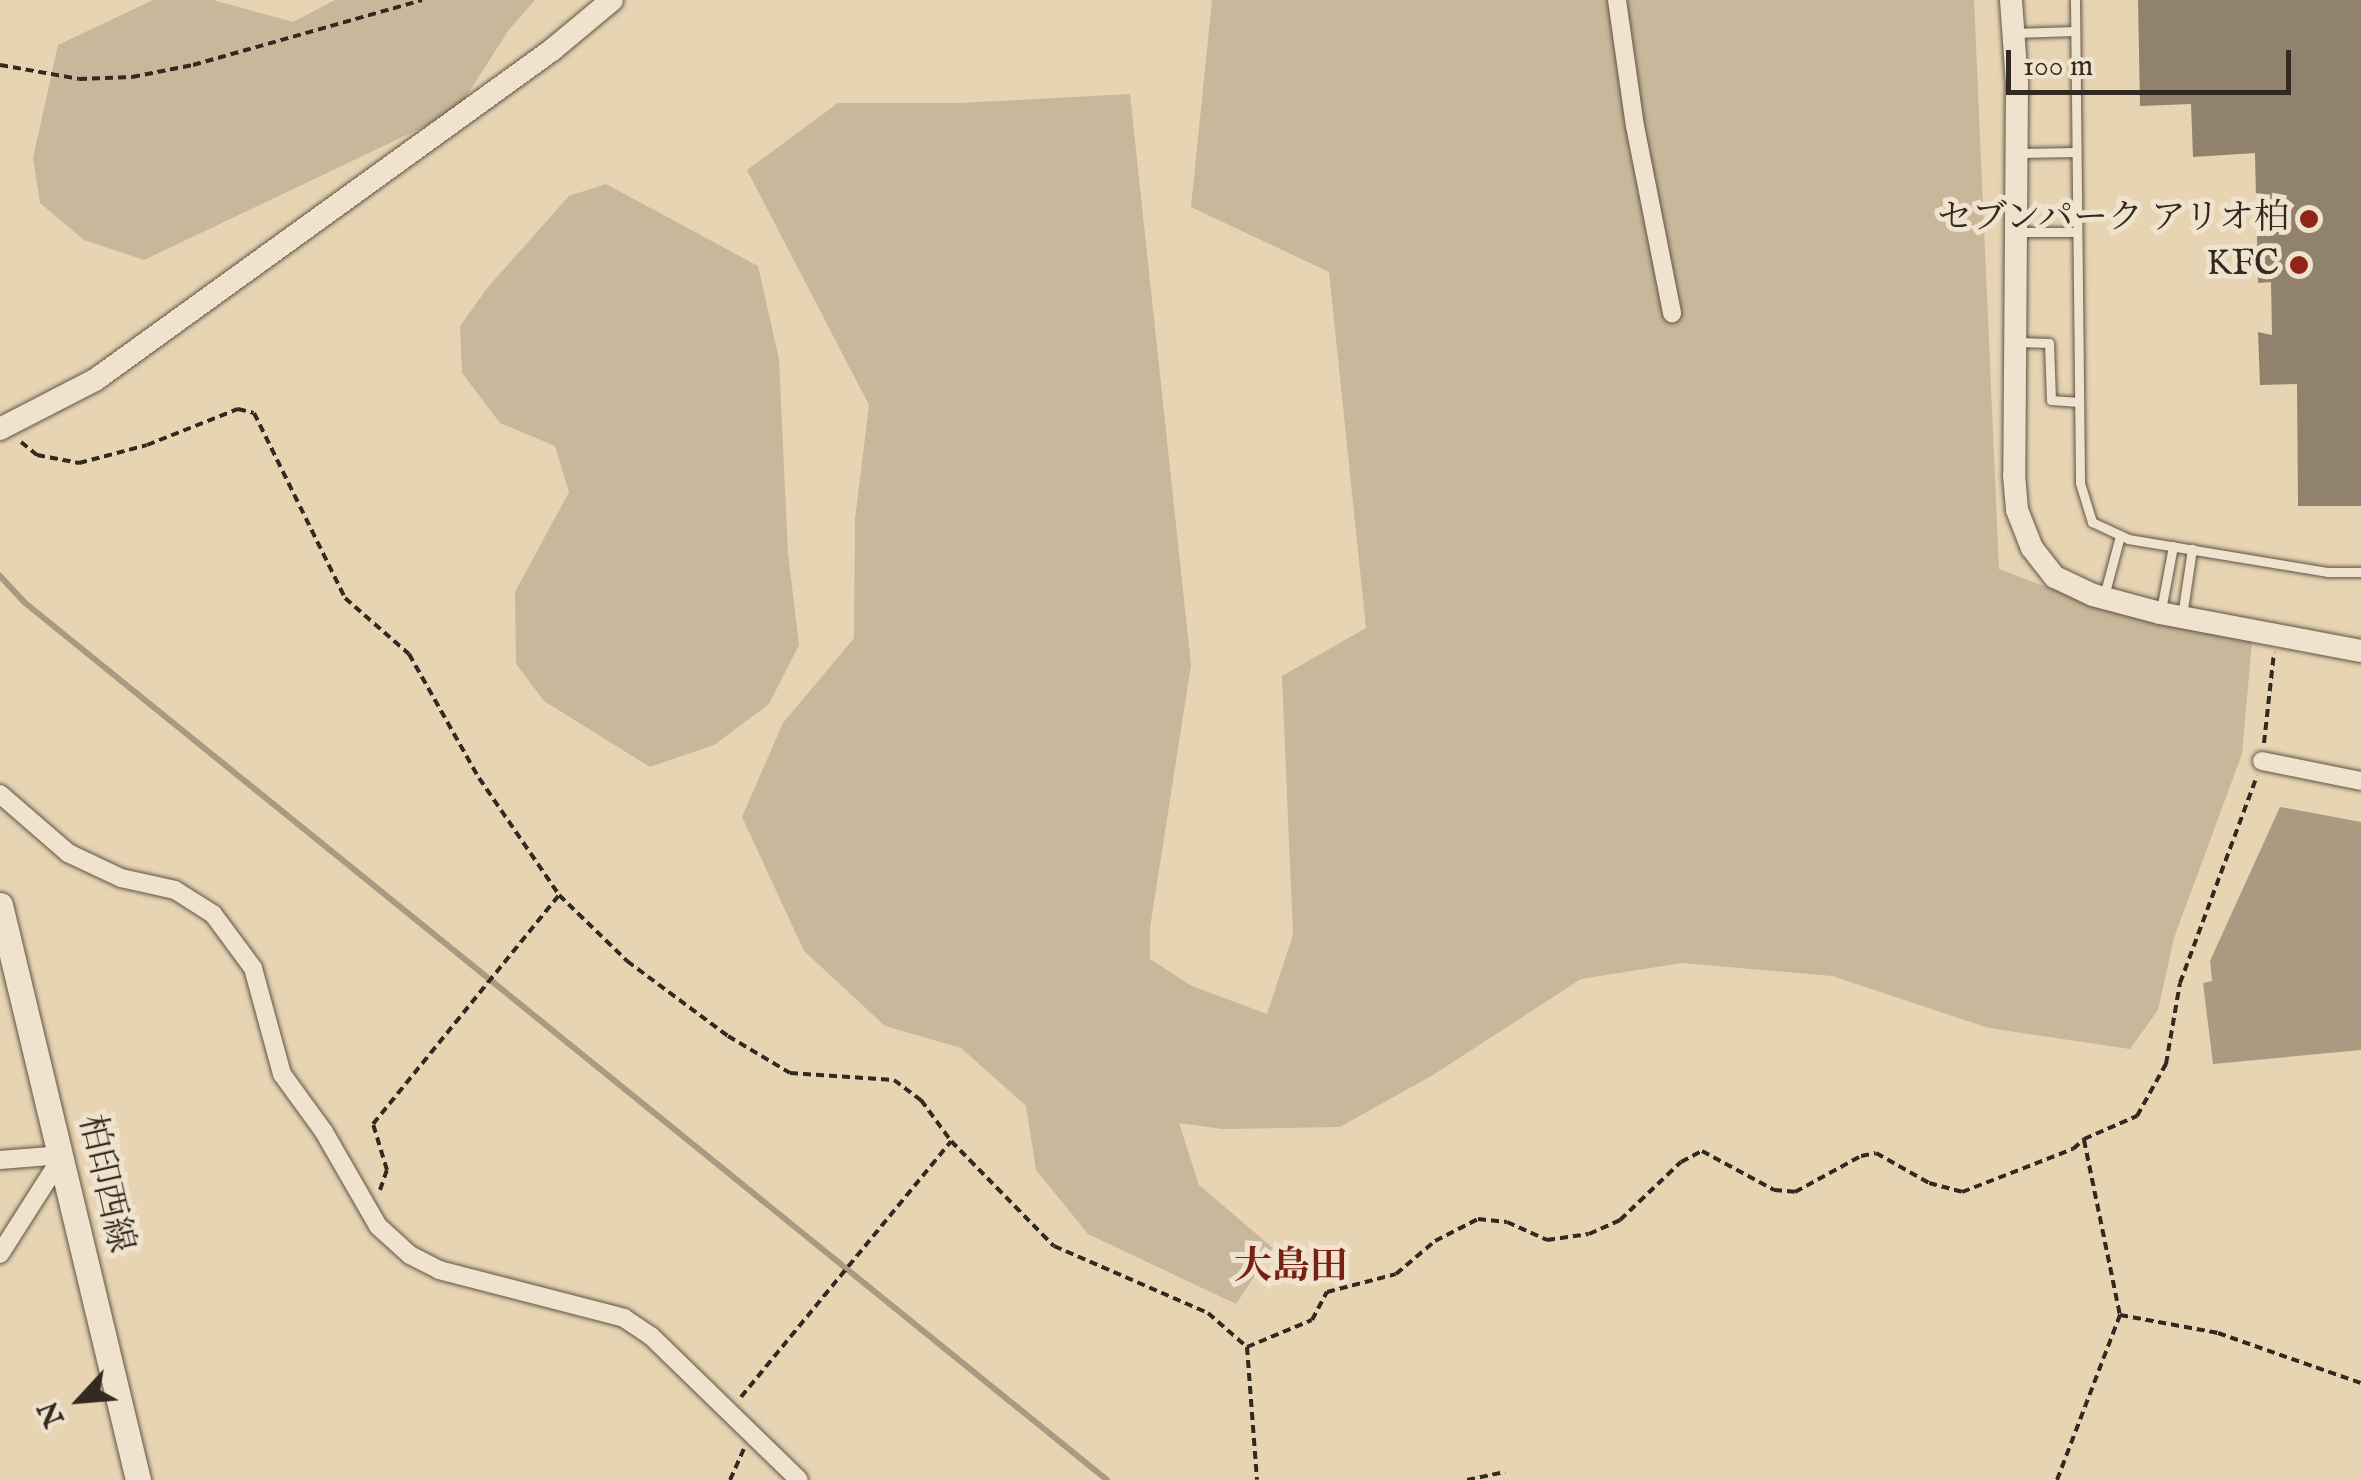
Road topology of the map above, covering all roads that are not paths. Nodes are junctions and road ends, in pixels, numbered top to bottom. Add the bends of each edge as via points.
1 (612, 0) edge
2 (1617, 0) edge
3 (2011, 0) edge
4 (2075, 0) edge
5 (2075, 32) junction
6 (2014, 34) junction
7 (2016, 152) junction
8 (2076, 152) junction
9 (2014, 232) junction
10 (2077, 232) junction
11 (1672, 313) dead end
12 (2014, 342) junction
13 (2079, 402) junction
14 (6, 427) edge
15 (2120, 536) junction
16 (2172, 546) junction
17 (2192, 550) junction
18 (2361, 572) edge
19 (2104, 598) junction
20 (2171, 615) junction
21 (2361, 651) edge
22 (2262, 761) road end
23 (2361, 781) edge
24 (0, 794) edge
25 (0, 905) edge
26 (9, 978) edge
27 (63, 1155) junction
28 (0, 1160) edge
29 (0, 1254) edge
30 (138, 1480) edge
31 (799, 1480) edge

1 - 14 street via 127,358
2 - 11 street
3 - 6 street
4 - 5 lane
5 - 6 lane
5 - 8 lane
6 - 7 street
7 - 8 lane
7 - 9 street
8 - 10 lane
9 - 10 lane
9 - 12 street
10 - 13 lane
12 - 13 lane via 2048,343 2051,400
12 - 19 street via 2014,475 2023,530 2055,577
13 - 15 lane via 2086,509 2092,522
15 - 16 lane
15 - 19 lane
16 - 17 lane
16 - 20 lane
17 - 18 lane
17 - 20 lane
19 - 20 street
20 - 21 street
22 - 23 street
24 - 31 street via 68,853 122,878 175,890 213,914 253,968 282,1074 378,1226 410,1255 439,1270 624,1318 651,1336
25 - 26 main road, 柏印西線
26 - 27 main road, 柏印西線
27 - 28 street
27 - 29 street
27 - 30 main road, 柏印西線

